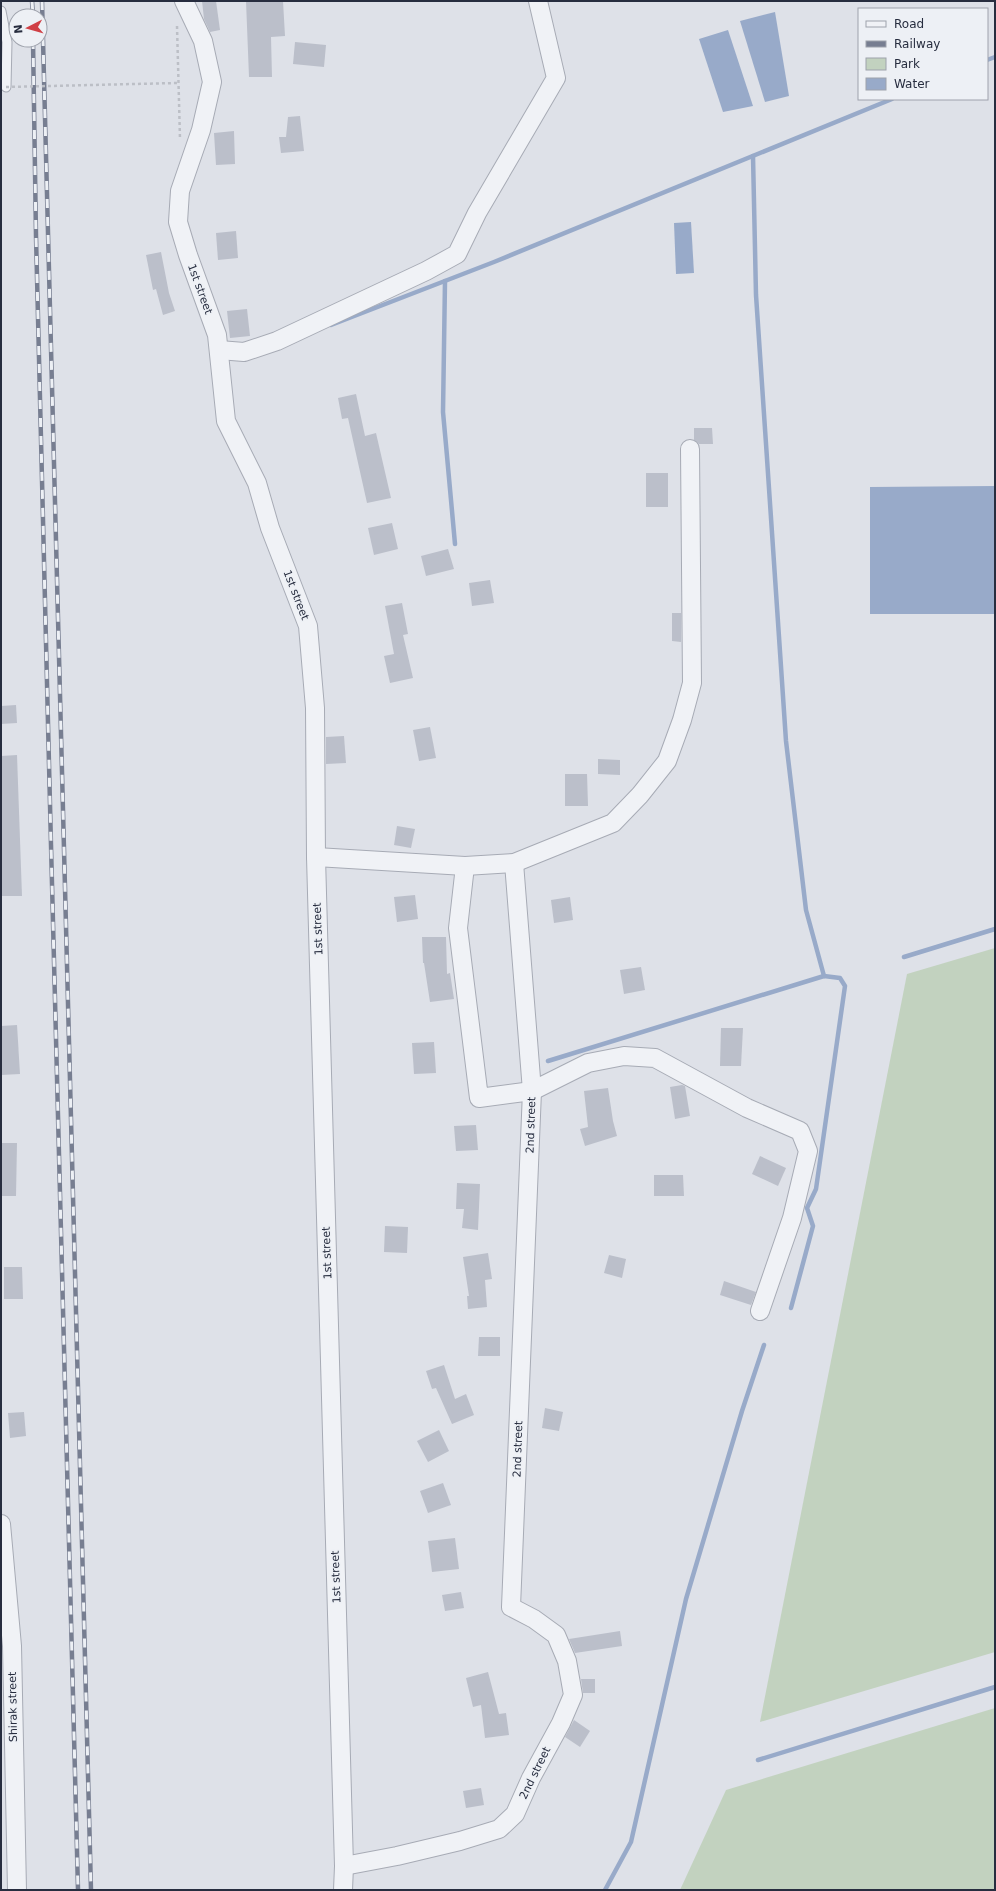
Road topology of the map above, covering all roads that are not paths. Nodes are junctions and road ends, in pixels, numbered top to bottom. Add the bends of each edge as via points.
1 (184, 1) edge
2 (538, 1) edge
3 (1, 11) edge
4 (6, 87) road end
5 (219, 350) junction
6 (690, 449) dead end
7 (316, 857) junction
8 (514, 863) junction
9 (465, 866) junction
10 (532, 1091) junction
11 (760, 1311) dead end
12 (1, 1524) edge
13 (6, 1646) edge
14 (344, 1866) junction
15 (17, 1890) edge
16 (343, 1890) edge

1 - 5 street, 1st street via 204,41 212,82 201,130 180,191 178,222 217,335
2 - 5 street via 556,78 476,213 457,254 277,341 244,352
3 - 4 lane via 7,42
5 - 7 street, 1st street via 226,421 257,483 270,528 308,626 315,708
6 - 8 street via 692,683 667,761 613,823
7 - 9 street
7 - 14 street, 1st street
8 - 9 street
8 - 10 street, 2nd street
9 - 10 street via 458,928 479,1098
10 - 11 street via 588,1063 624,1056 655,1058 747,1108 800,1131 808,1152 792,1218
10 - 14 street, 2nd street via 511,1607 556,1635 567,1661 573,1695 515,1814 500,1829 425,1850
12 - 13 street, Shirak street
13 - 15 street, Shirak street
14 - 16 street, 1st street

